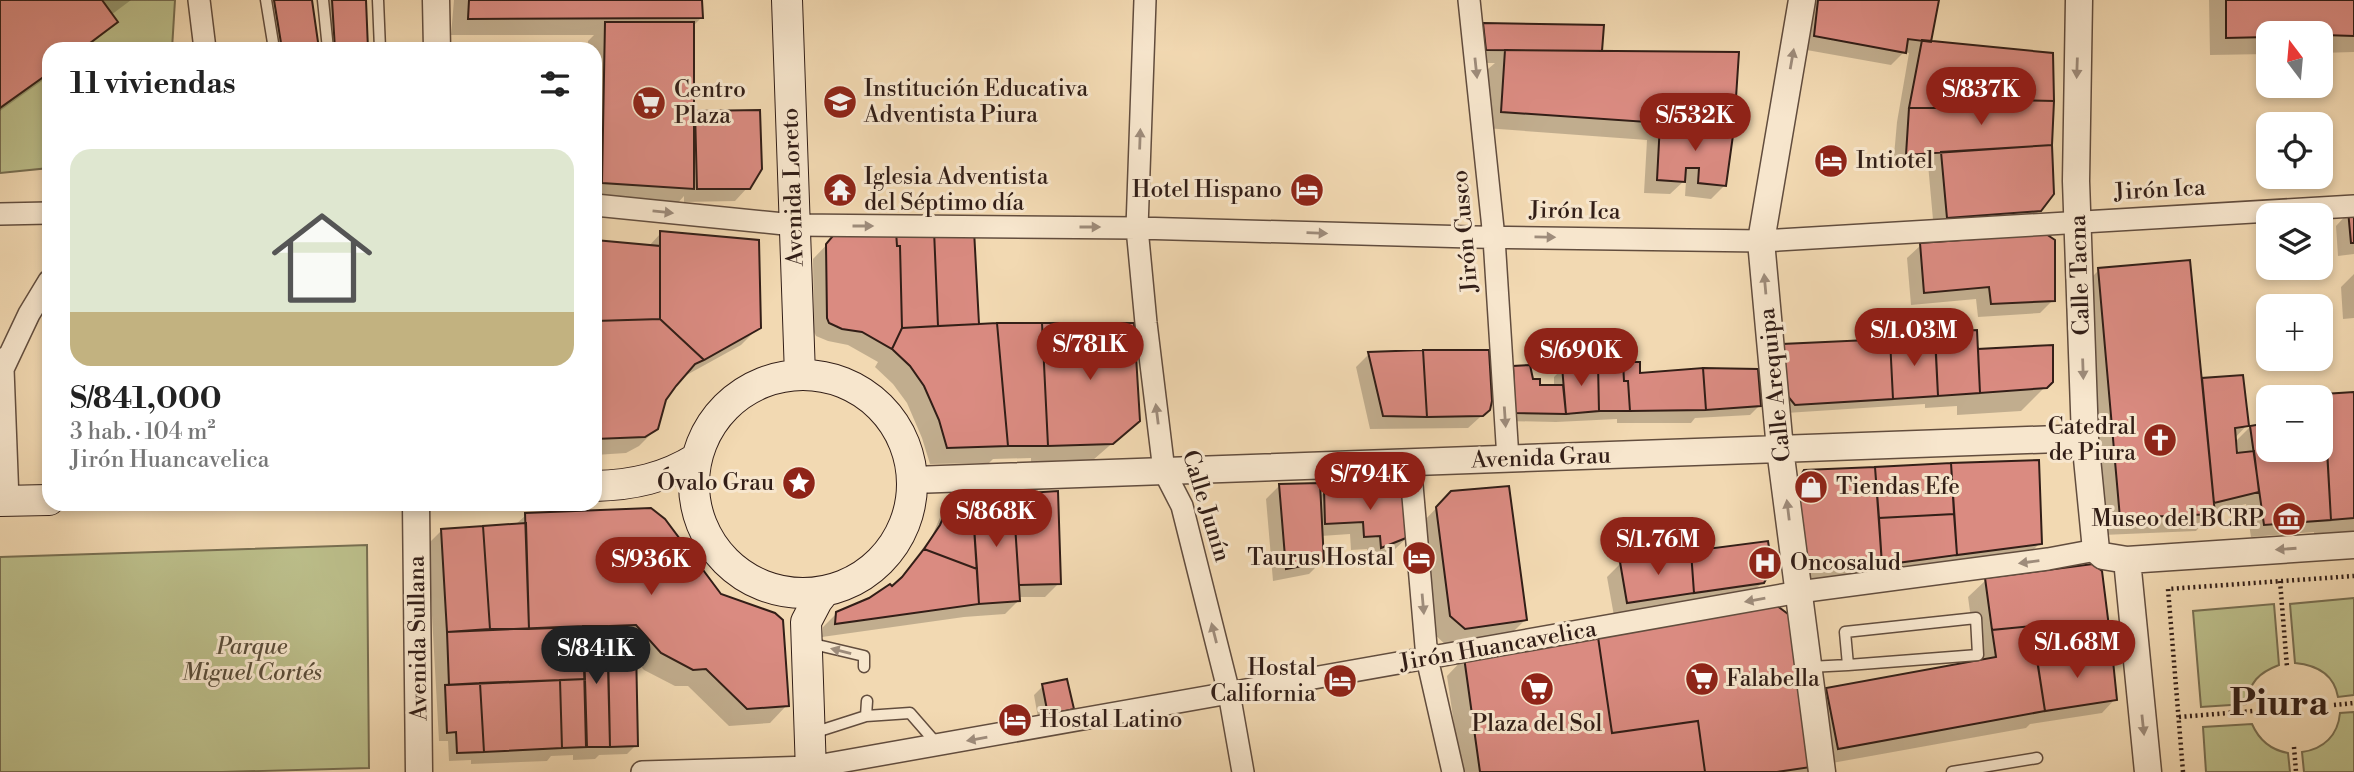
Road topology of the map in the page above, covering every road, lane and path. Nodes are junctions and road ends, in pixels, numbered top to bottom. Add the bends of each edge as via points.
1 (199, 0) edge
2 (266, 0) edge
3 (323, 0) edge
4 (378, 0) edge
5 (436, 0) edge
6 (787, 0) edge
7 (1145, 0) edge
8 (1469, 0) edge
9 (1802, 0) edge
10 (2079, 0) edge
11 (204, 42) edge
12 (273, 42) edge
13 (327, 42) edge
14 (380, 42) edge
15 (437, 42) edge
16 (602, 206) edge
17 (2354, 206) edge
18 (42, 213) edge
19 (0, 215) edge
20 (2078, 221) junction
21 (794, 225) junction
22 (1138, 228) junction
23 (1493, 237) junction
24 (1761, 241) junction
25 (42, 293) edge
26 (2, 364) edge
27 (800, 375) junction
28 (2085, 438) junction
29 (1780, 449) junction
30 (697, 458) junction
31 (1508, 459) junction
32 (1410, 462) junction
33 (1164, 471) junction
34 (914, 480) junction
35 (627, 485) junction
36 (602, 486) edge
37 (42, 500) edge
38 (4, 501) edge
39 (696, 509) junction
40 (416, 511) edge
41 (2354, 545) edge
42 (2096, 550) junction
43 (2127, 560) junction
44 (2354, 576) edge
45 (2280, 580) junction
46 (782, 592) junction
47 (824, 592) junction
48 (1799, 592) junction
49 (806, 632) junction
50 (1427, 658) junction
51 (1849, 665) junction
52 (864, 667) dead end
53 (1808, 667) junction
54 (2287, 667) dead end
55 (1229, 693) junction
56 (867, 701) dead end
57 (2354, 703) edge
58 (2334, 705) dead end
59 (2253, 711) dead end
60 (866, 716) junction
61 (2179, 717) junction
62 (810, 734) junction
63 (939, 746) junction
64 (2294, 747) dead end
65 (2037, 758) dead end
66 (811, 769) edge
67 (419, 772) edge
68 (642, 772) edge
69 (1243, 772) edge
70 (1453, 772) edge
71 (1822, 772) edge
72 (1952, 772) edge
73 (2148, 772) edge
74 (2183, 772) edge
75 (2296, 772) edge

1 - 11 street
2 - 12 lane
3 - 13 lane
4 - 14 lane
5 - 15 street
6 - 21 main road, Avenida Loreto
22 -> 7 street, Calle Junín
8 -> 23 street, Jirón Cusco
24 -> 9 street, Calle Arequipa
10 -> 20 street, Calle Tacna
16 -> 21 street, Jirón Ica
17 - 20 street, Jirón Ica
18 - 19 street
20 - 24 street, Jirón Ica
20 -> 28 street, Calle Tacna
21 -> 22 street, Jirón Ica
21 - 27 main road, Avenida Loreto
22 -> 23 street, Jirón Ica
33 -> 22 street, Calle Junín
23 -> 24 street, Jirón Ica
23 -> 31 street, Jirón Cusco
29 -> 24 street, Calle Arequipa
25 - 26 street
26 - 38 street
27 - 30 main road via 746,391 724,409 707,432
27 - 34 main road via 834,379 874,401 890,416 907,446
28 - 29 street, Avenida Grau
28 - 42 street, Calle Tacna
29 - 31 street, Avenida Grau
48 -> 29 street, Calle Arequipa
30 - 35 main road via 667,474
30 - 39 main road
31 - 32 street, Avenida Grau
32 - 33 street, Avenida Grau
32 -> 50 street
33 - 34 street, Avenida Grau
55 -> 33 street, Calle Junín via 1182,506
34 - 47 main road via 910,511 898,540 879,564 853,582
35 - 36 main road
35 - 39 main road via 667,494
37 - 38 main road
39 - 46 main road via 705,533 736,571
40 - 67 street, Avenida Sullana
41 -> 43 street, Jirón Huancavelica
42 - 43 street, Jirón Huancavelica via 2103,556
42 -> 48 street, Jirón Huancavelica
43 -> 73 street
44 - 45 path
45 - 54 path
45 - 61 path via 2168,589
46 - 47 main road
46 - 49 main road
47 - 49 main road
48 -> 50 street, Jirón Huancavelica
48 - 53 street, Calle Arequipa
52 -> 49 lane via 864,656
49 - 62 main road
50 - 55 street, Jirón Huancavelica
50 - 70 street
51 - 51 lane via 1978,655 1976,618 1844,632
51 - 53 lane
53 - 71 street, Calle Arequipa
55 -> 63 street, Jirón Huancavelica
55 - 69 street, Calle Junín
56 - 60 lane
57 - 58 path
59 - 61 path
60 - 62 lane
60 - 63 lane via 910,713
61 - 74 path
62 - 66 main road
63 - 66 street, Jirón Huancavelica
64 - 75 path
65 - 72 lane
66 - 68 street, Jirón Huancavelica

